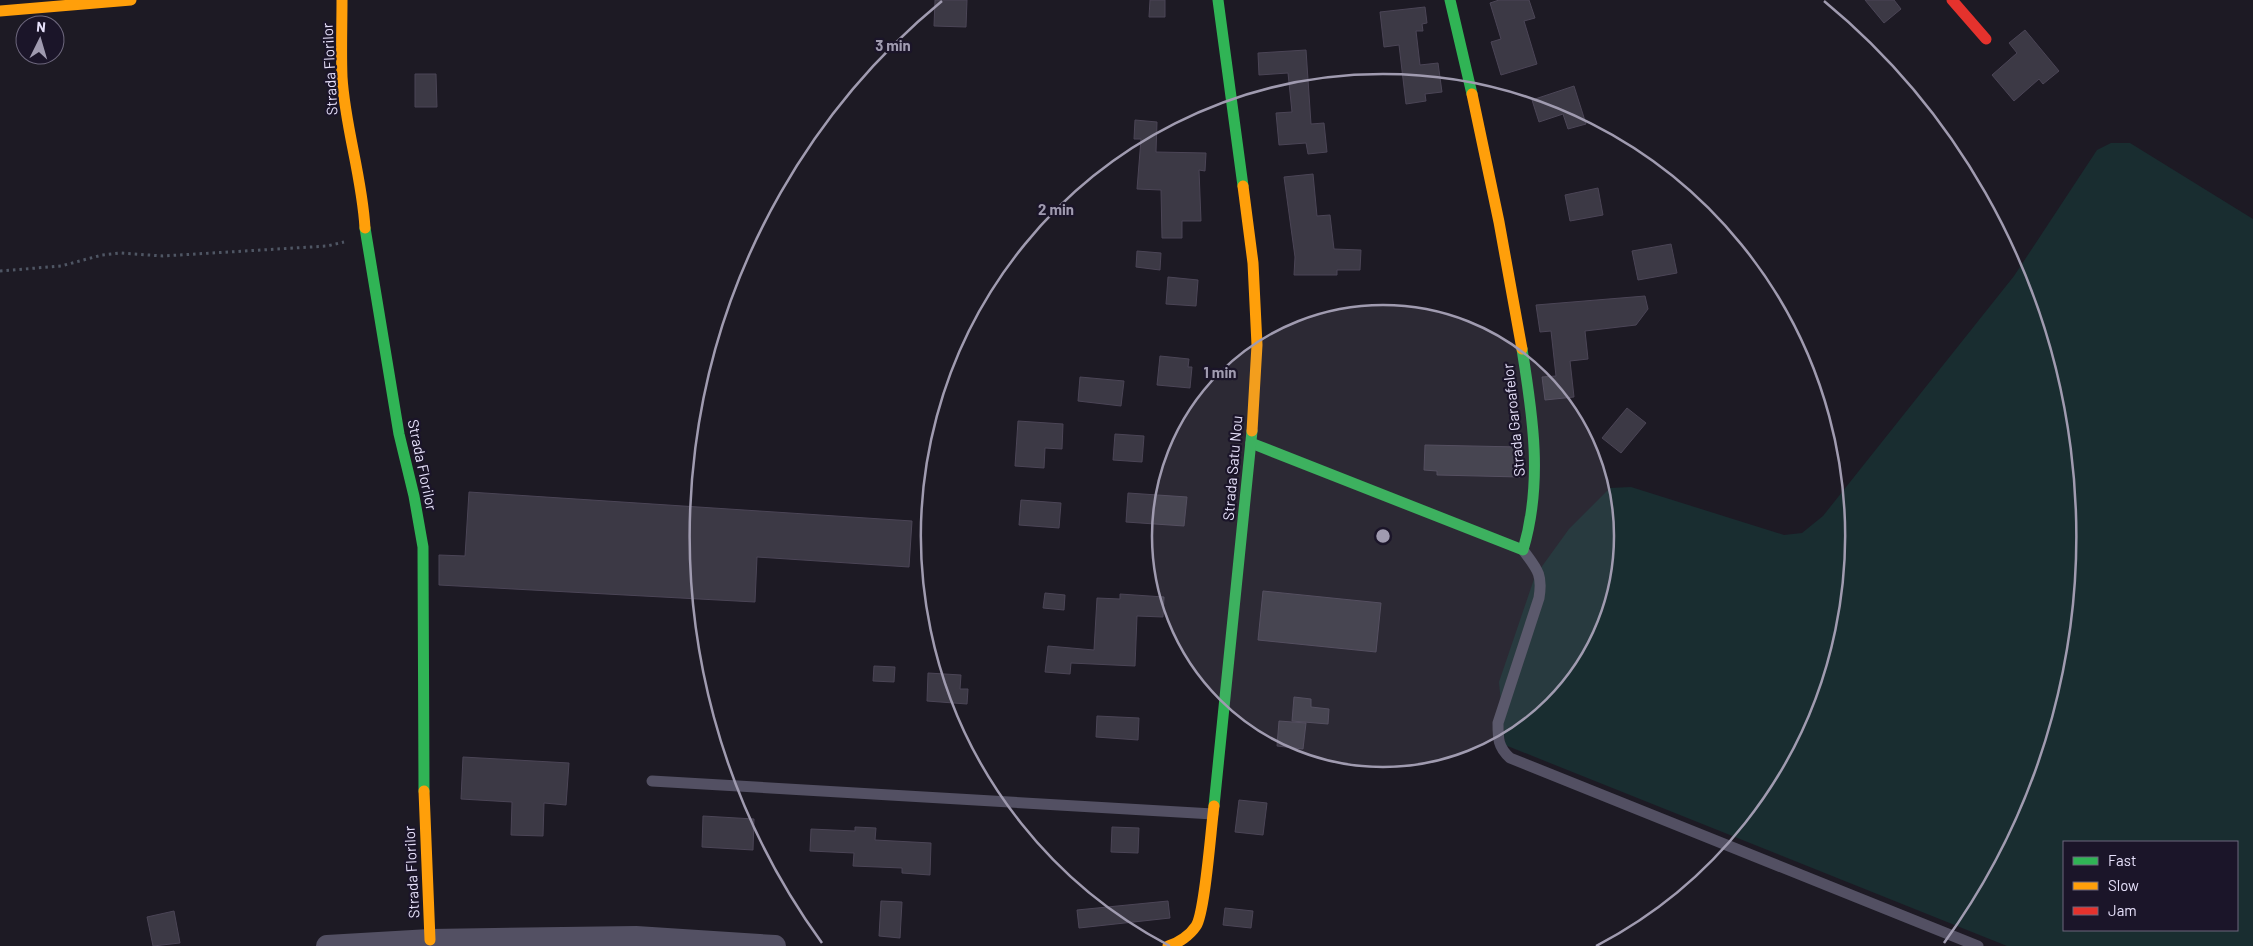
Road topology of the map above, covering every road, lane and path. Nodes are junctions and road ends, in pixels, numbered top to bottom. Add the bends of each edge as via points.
1 (131, 0) edge
2 (342, 0) edge
3 (1218, 0) edge
4 (1450, 0) edge
5 (1952, 0) edge
6 (0, 11) edge
7 (1986, 39) dead end
8 (366, 238) junction
9 (0, 271) edge
10 (1251, 443) junction
11 (1523, 550) junction
12 (652, 780) dead end
13 (1213, 814) junction
14 (430, 940) junction
15 (327, 946) edge
16 (775, 946) edge
17 (1168, 946) edge
18 (1978, 946) edge

1 - 6 street
2 - 8 street, Strada Florilor via 342,77 363,194
3 - 10 street, Strada Satu Nou via 1256,290 1257,345
4 - 11 street, Strada Garoafelor via 1501,225 1532,417 1535,499
5 - 7 street
8 - 9 path via 327,246 163,256 120,253 61,266
8 - 14 street, Strada Florilor via 423,546 424,802
10 - 11 street
10 - 13 street, Strada Satu Nou
11 - 18 lane via 1542,582 1498,723 1501,749 1510,758
12 - 13 lane
13 - 17 street, Strada Satu Nou via 1197,925 1178,943
14 - 15 street
14 - 16 street via 636,937

